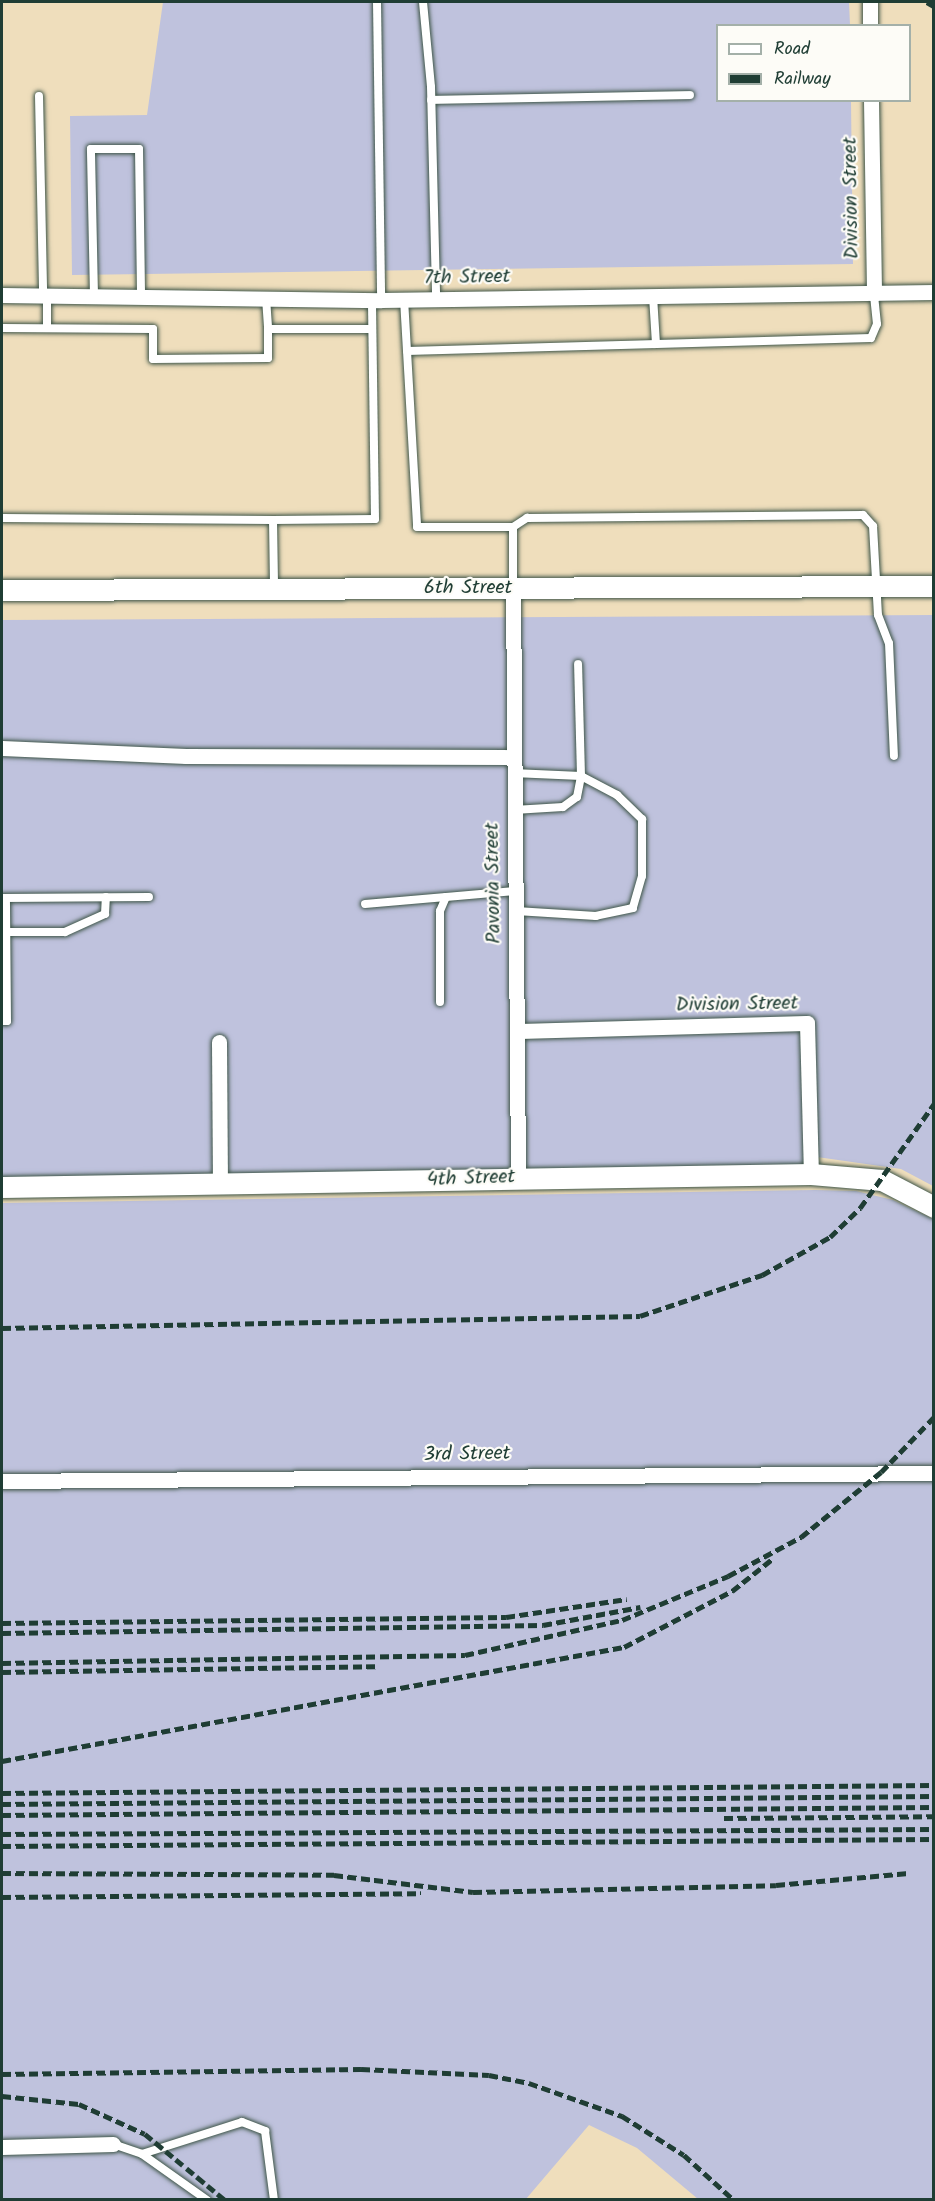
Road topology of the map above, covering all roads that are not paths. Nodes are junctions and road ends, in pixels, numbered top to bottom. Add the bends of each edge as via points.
1 (377, 2) edge
2 (423, 2) edge
3 (870, 2) edge
4 (870, 24) edge
5 (690, 95) dead end
6 (39, 96) dead end
7 (432, 100) junction
8 (871, 102) edge
9 (933, 292) edge
10 (874, 294) junction
11 (2, 295) edge
12 (45, 296) junction
13 (94, 296) junction
14 (653, 296) junction
15 (141, 297) junction
16 (266, 298) junction
17 (404, 299) junction
18 (436, 299) junction
19 (376, 300) junction
20 (46, 327) junction
21 (2, 328) edge
22 (268, 329) junction
23 (372, 329) junction
24 (656, 344) junction
25 (407, 351) junction
26 (2, 518) edge
27 (273, 520) junction
28 (513, 527) junction
29 (878, 586) junction
30 (933, 586) edge
31 (513, 588) junction
32 (274, 589) junction
33 (2, 590) edge
34 (578, 664) dead end
35 (2, 748) edge
36 (894, 756) dead end
37 (513, 757) junction
38 (513, 773) junction
39 (581, 776) junction
40 (514, 810) junction
41 (515, 891) junction
42 (106, 897) junction
43 (149, 897) dead end
44 (446, 897) junction
45 (4, 898) edge
46 (364, 904) dead end
47 (516, 911) junction
48 (7, 932) junction
49 (440, 1002) dead end
50 (2, 1021) edge
51 (518, 1031) junction
52 (219, 1041) dead end
53 (811, 1174) junction
54 (518, 1177) junction
55 (220, 1185) junction
56 (2, 1187) edge
57 (933, 1207) edge
58 (933, 1473) edge
59 (2, 1481) edge
60 (113, 2144) joint
61 (2, 2147) edge
62 (142, 2154) junction
63 (207, 2199) edge
64 (274, 2199) edge

1 - 19 lane
2 - 7 lane
3 - 4 street
5 - 7 lane
6 - 12 lane
7 - 18 lane
8 - 10 street, Division Street
9 - 10 street, 7th Street
10 - 14 street, 7th Street
10 - 24 lane via 876,324 871,338
11 - 12 street, 7th Street
12 - 13 street, 7th Street
12 - 20 lane
13 - 15 street, 7th Street
13 - 15 lane via 91,149 138,149
14 - 18 street, 7th Street
14 - 24 lane
15 - 16 street, 7th Street
16 - 19 street, 7th Street
16 - 22 lane
17 - 18 street, 7th Street
17 - 19 street, 7th Street
17 - 25 lane
19 - 23 lane
20 - 21 lane
20 - 22 lane via 153,329 153,359 268,358
22 - 23 lane
23 - 27 lane via 375,519
24 - 25 lane
25 - 28 lane via 417,527
26 - 27 lane
27 - 32 lane
28 - 29 lane via 527,518 863,515 873,526
28 - 31 lane
29 - 30 main road, 6th Street
29 - 31 main road, 6th Street
29 - 36 lane via 878,615 889,644
31 - 32 main road, 6th Street
31 - 37 street, Pavonia Street
32 - 33 main road, 6th Street
34 - 39 lane
35 - 37 street via 186,756
37 - 38 street, Pavonia Street
38 - 39 lane
38 - 40 street, Pavonia Street
39 - 40 lane via 577,797 563,807
39 - 47 lane via 617,795 642,819 642,876 633,908 596,916
40 - 41 street, Pavonia Street
41 - 44 lane
41 - 47 street, Pavonia Street
42 - 43 lane
42 - 45 lane
42 - 48 lane via 105,914 65,932
44 - 46 lane
44 - 49 lane via 440,911
45 - 48 lane
47 - 51 street, Pavonia Street
48 - 50 lane via 7,1021
51 - 53 street, Division Street via 807,1023
51 - 54 street, Pavonia Street
52 - 55 street
53 - 54 main road, 4th Street
53 - 57 main road, 4th Street via 882,1180
54 - 55 main road, 4th Street
55 - 56 main road, 4th Street
58 - 59 street, 3rd Street
60 - 61 street
60 - 62 lane
62 - 63 lane
62 - 64 lane via 242,2122 265,2131

